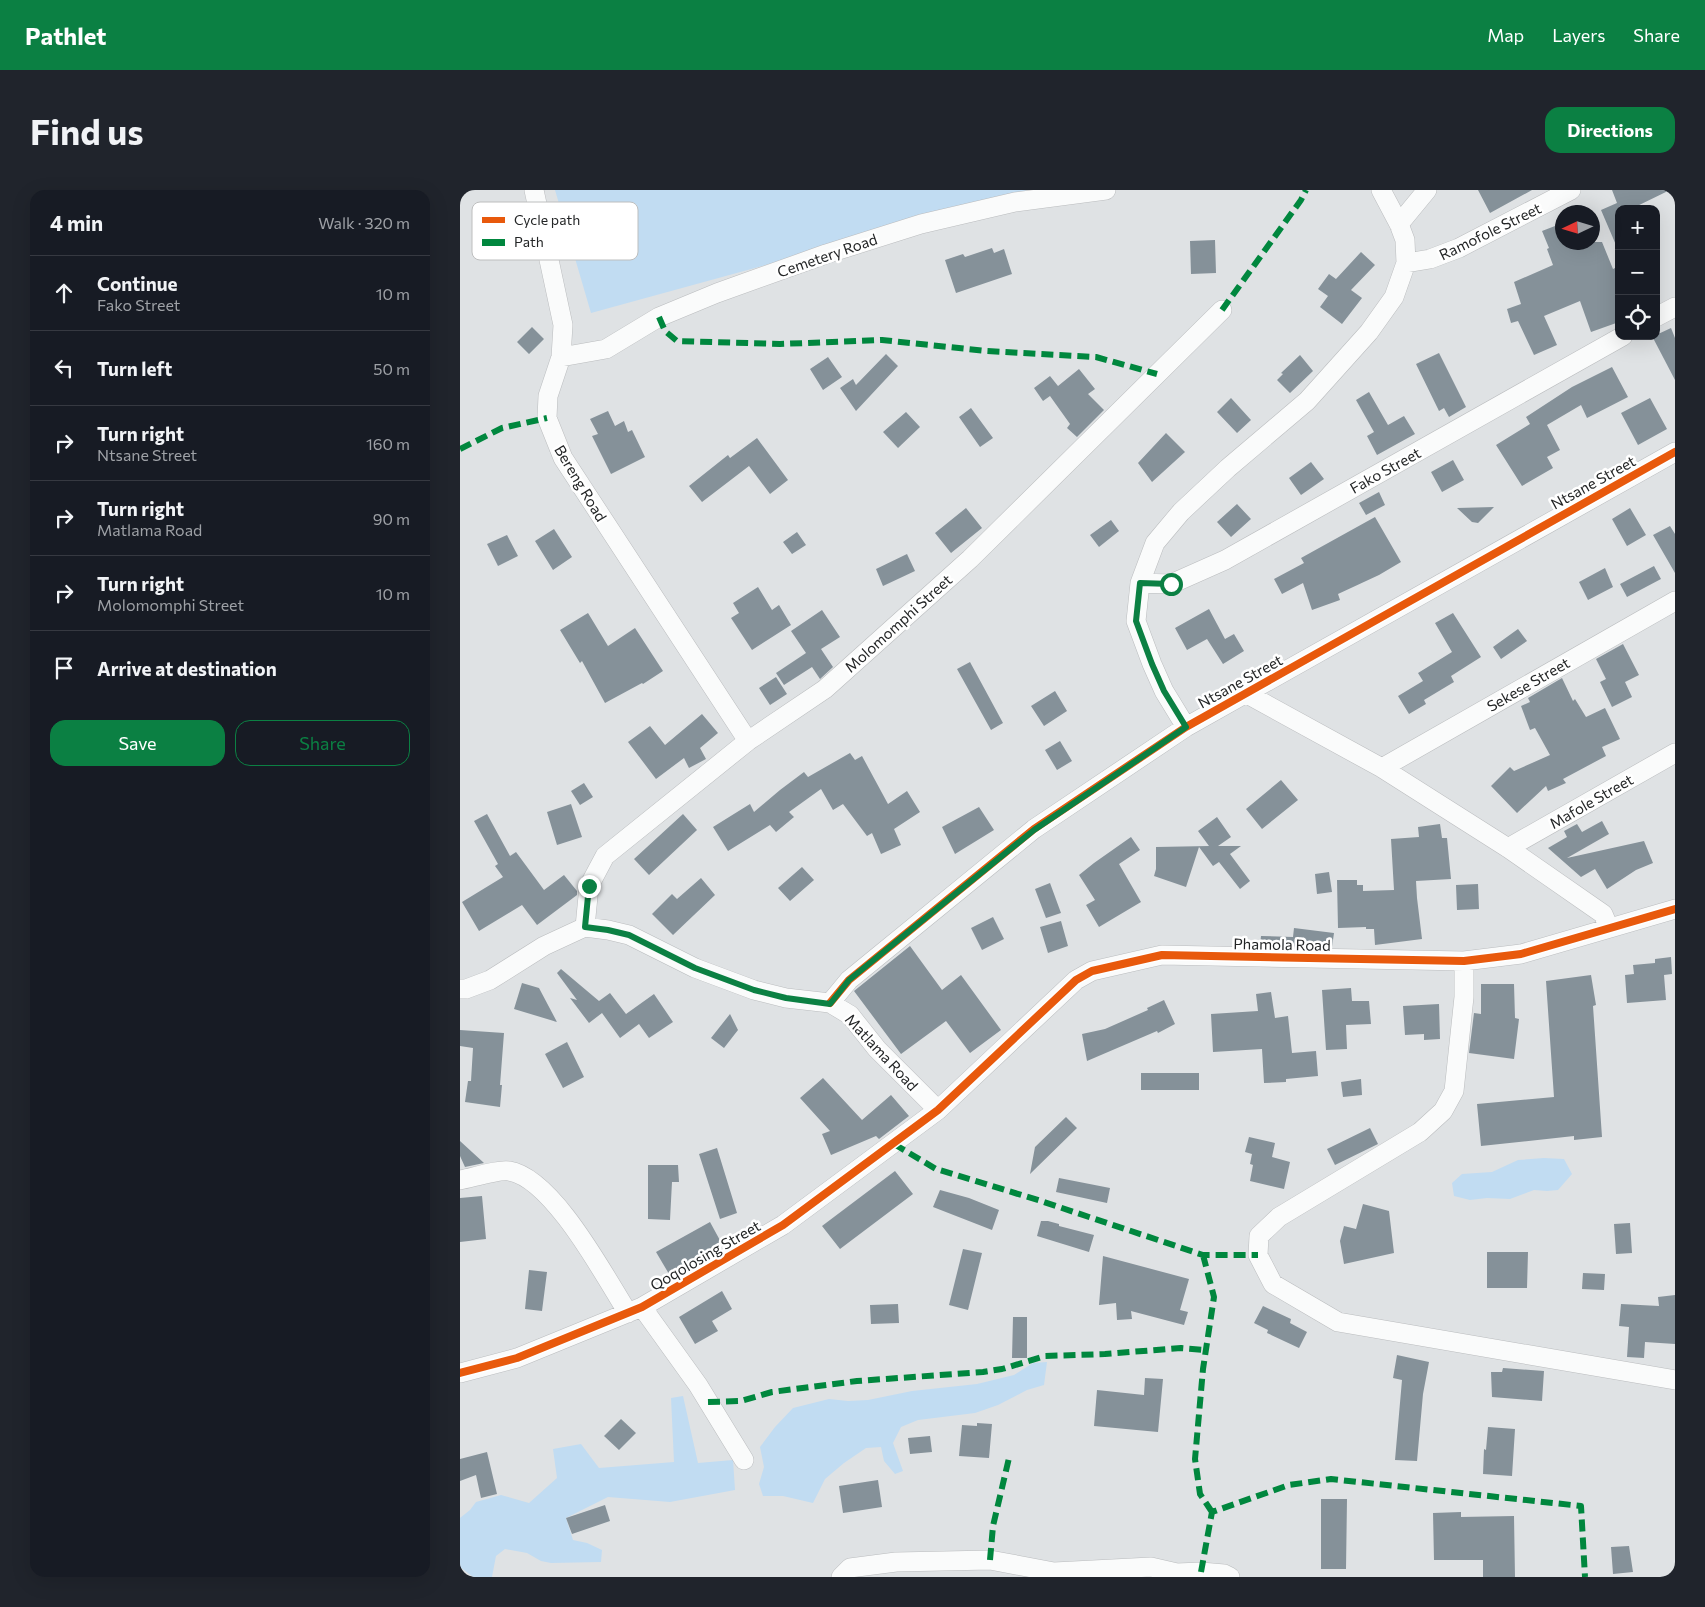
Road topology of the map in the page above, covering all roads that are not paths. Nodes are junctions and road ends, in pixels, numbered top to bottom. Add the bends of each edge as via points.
1 (1106, 190) edge
2 (1381, 190) edge
3 (1427, 190) edge
4 (1571, 190) edge
5 (1399, 224) junction
6 (549, 260) edge
7 (1406, 263) junction
8 (1675, 306) edge
9 (1222, 310) dead end
10 (1660, 315) edge
11 (1616, 340) edge
12 (561, 357) junction
13 (1675, 452) edge
14 (1140, 583) junction
15 (1675, 601) edge
16 (1247, 694) junction
17 (1186, 727) junction
18 (748, 741) junction
19 (1675, 753) edge
20 (1382, 768) junction
21 (1508, 848) junction
22 (1675, 909) edge
23 (585, 927) junction
24 (1609, 928) junction
25 (1464, 961) junction
26 (460, 989) edge
27 (830, 1004) junction
28 (938, 1110) junction
29 (460, 1180) edge
30 (635, 1310) junction
31 (460, 1373) edge
32 (1675, 1380) edge
33 (744, 1460) dead end
34 (841, 1577) edge
35 (1230, 1577) edge

1 - 12 street, Cemetery Road via 1015,202 921,224 717,292 659,317 606,349
2 - 5 street
3 - 5 street
4 - 7 street, Ramofole Street via 1459,248 1430,259
5 - 7 street via 1405,240
6 - 12 street, Bereng Road via 563,325
7 - 14 street via 1394,298 1369,332 1307,401 1181,512 1156,544
8 - 10 street
9 - 18 street, Molomomphi Street via 970,559 825,689
11 - 14 street, Fako Street via 1225,560 1171,584
12 - 18 street, Bereng Road via 548,396 547,418 563,458
13 - 16 street, Ntsane Street
14 - 17 street via 1136,621 1164,691
15 - 20 street, Sekese Street
16 - 17 street, Ntsane Street
16 - 20 street
17 - 27 street, Ntsane Street via 1034,830 849,980
18 - 23 street, Molomomphi Street via 605,856 589,886
19 - 21 street, Mafole Street
20 - 21 street
21 - 24 street via 1603,914
22 - 24 street, Phamola Road
23 - 26 street via 544,946 490,980
23 - 27 street, Matlama Road via 629,935 695,968 754,990
24 - 25 street, Phamola Road via 1521,954
25 - 28 street, Phamola Road via 1162,956 1092,971 1076,980
25 - 32 street via 1464,997 1454,1091 1443,1111 1420,1132 1279,1217 1259,1236 1258,1256 1273,1284 1338,1322
27 - 28 street, Matlama Road via 850,1014 878,1049
28 - 30 street, Qoqolosing Street via 783,1226
29 - 30 street via 508,1170 529,1178 551,1200
30 - 31 street, Qoqolosing Street via 517,1358
30 - 33 street via 698,1385
34 - 35 street via 850,1568 896,1562 990,1560 1054,1572 1151,1567

